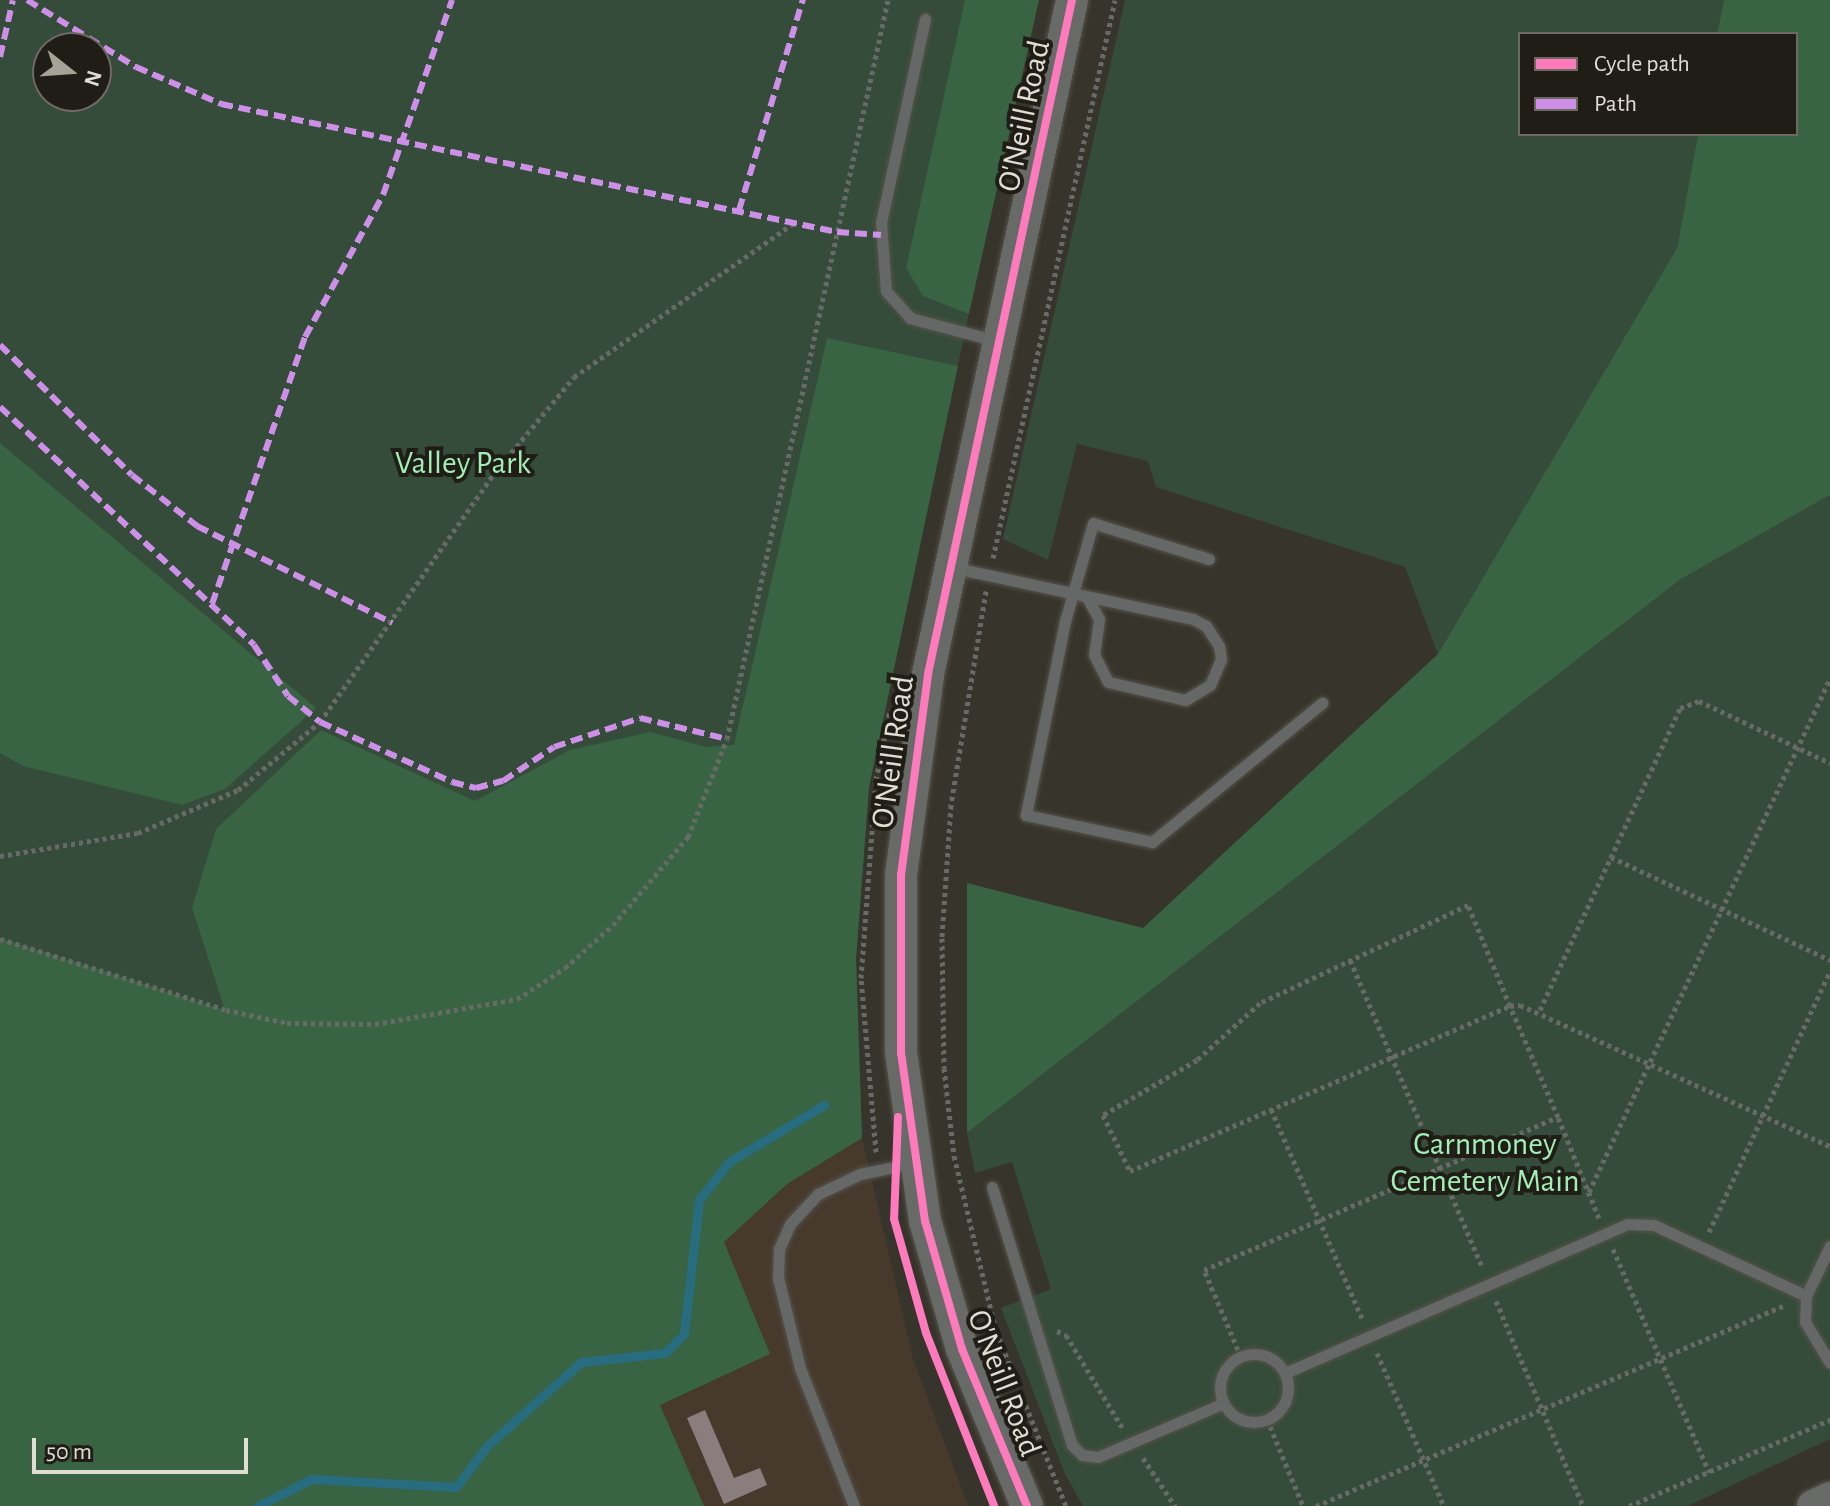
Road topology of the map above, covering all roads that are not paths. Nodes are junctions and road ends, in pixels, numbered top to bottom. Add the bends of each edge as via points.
1 (1072, 0) edge
2 (925, 19) dead end
3 (999, 342) junction
4 (1209, 559) dead end
5 (950, 567) junction
6 (1082, 595) junction
7 (1322, 703) dead end
8 (914, 1163) junction
9 (992, 1187) dead end
10 (1830, 1246) edge
11 (1806, 1296) junction
12 (1830, 1363) edge
13 (1285, 1373) junction
14 (1224, 1403) junction
15 (1830, 1498) edge
16 (854, 1506) edge
17 (1027, 1506) edge
18 (1813, 1506) edge

1 - 3 main road, O'Neill Road
2 - 3 lane via 881,222 886,291 910,318
3 - 5 main road, O'Neill Road
4 - 6 lane via 1093,523
5 - 6 lane
5 - 8 main road, O'Neill Road via 918,731 901,875 901,1053
6 - 6 lane via 1206,626 1221,659 1210,685 1185,700 1108,682 1094,655 1099,619
6 - 7 lane via 1065,621 1026,815 1152,842
8 - 16 lane via 860,1174 818,1194 790,1224 779,1249 778,1278 800,1368
8 - 17 main road, O'Neill Road via 928,1234 962,1349
9 - 14 lane via 1072,1445 1082,1455 1098,1457
10 - 11 lane
11 - 12 lane via 1805,1322
11 - 13 lane via 1638,1222
13 - 14 lane via 1287,1396 1267,1419 1240,1419
13 - 14 lane via 1271,1358 1241,1357 1224,1372
15 - 18 main road

